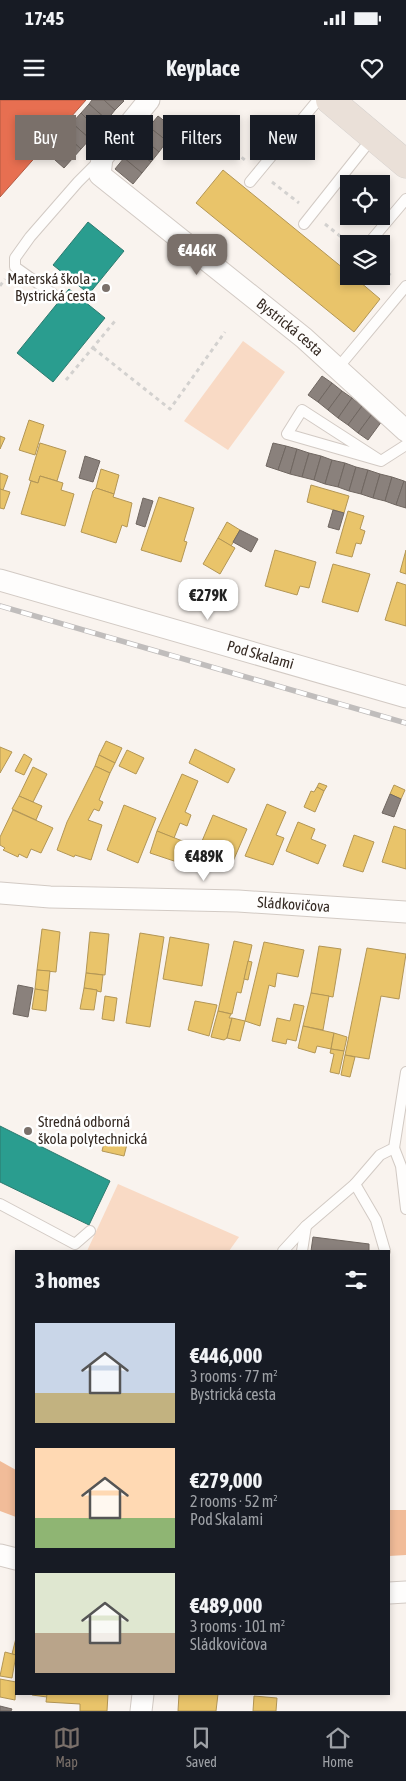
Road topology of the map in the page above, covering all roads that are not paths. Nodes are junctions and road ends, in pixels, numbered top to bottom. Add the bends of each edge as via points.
1 (149, 100) edge
2 (318, 100) edge
3 (330, 100) edge
4 (137, 115) edge
5 (373, 136) junction
6 (100, 160) edge
7 (102, 160) edge
8 (406, 164) edge
9 (250, 182) dead end
10 (406, 199) edge
11 (304, 224) dead end
12 (376, 235) edge
13 (406, 286) edge
14 (53, 294) dead end
15 (337, 369) junction
16 (406, 431) edge
17 (406, 445) edge
18 (381, 461) junction
19 (0, 580) edge
20 (406, 697) edge
21 (0, 893) edge
22 (406, 912) edge
23 (406, 1072) edge
24 (394, 1148) junction
25 (355, 1184) junction
26 (0, 1204) edge
27 (406, 1208) edge
28 (306, 1226) junction
29 (90, 1231) dead end
30 (284, 1250) edge
31 (302, 1250) edge
32 (385, 1250) edge
33 (0, 1555) edge
34 (15, 1559) edge
35 (406, 1592) edge
36 (390, 1593) edge
37 (143, 1695) edge
38 (141, 1711) edge

1 - 4 street
2 - 9 lane
3 - 5 main road
5 - 8 main road
5 - 11 lane
6 - 14 lane via 14,258 15,267
7 - 15 street, Bystrická cesta via 100,175 304,338
10 - 12 lane
13 - 15 lane
15 - 16 street, Bystrická cesta
17 - 18 lane
18 - 18 lane via 362,456 287,434 302,410
19 - 20 street, Pod Skalami
21 - 22 street, Sládkovičova via 238,901
23 - 24 lane
24 - 25 lane via 380,1155
24 - 27 lane via 401,1166
25 - 28 lane
25 - 32 lane via 376,1220
26 - 29 lane via 75,1244
28 - 30 lane
28 - 31 lane
33 - 34 street
35 - 36 street
37 - 38 street

